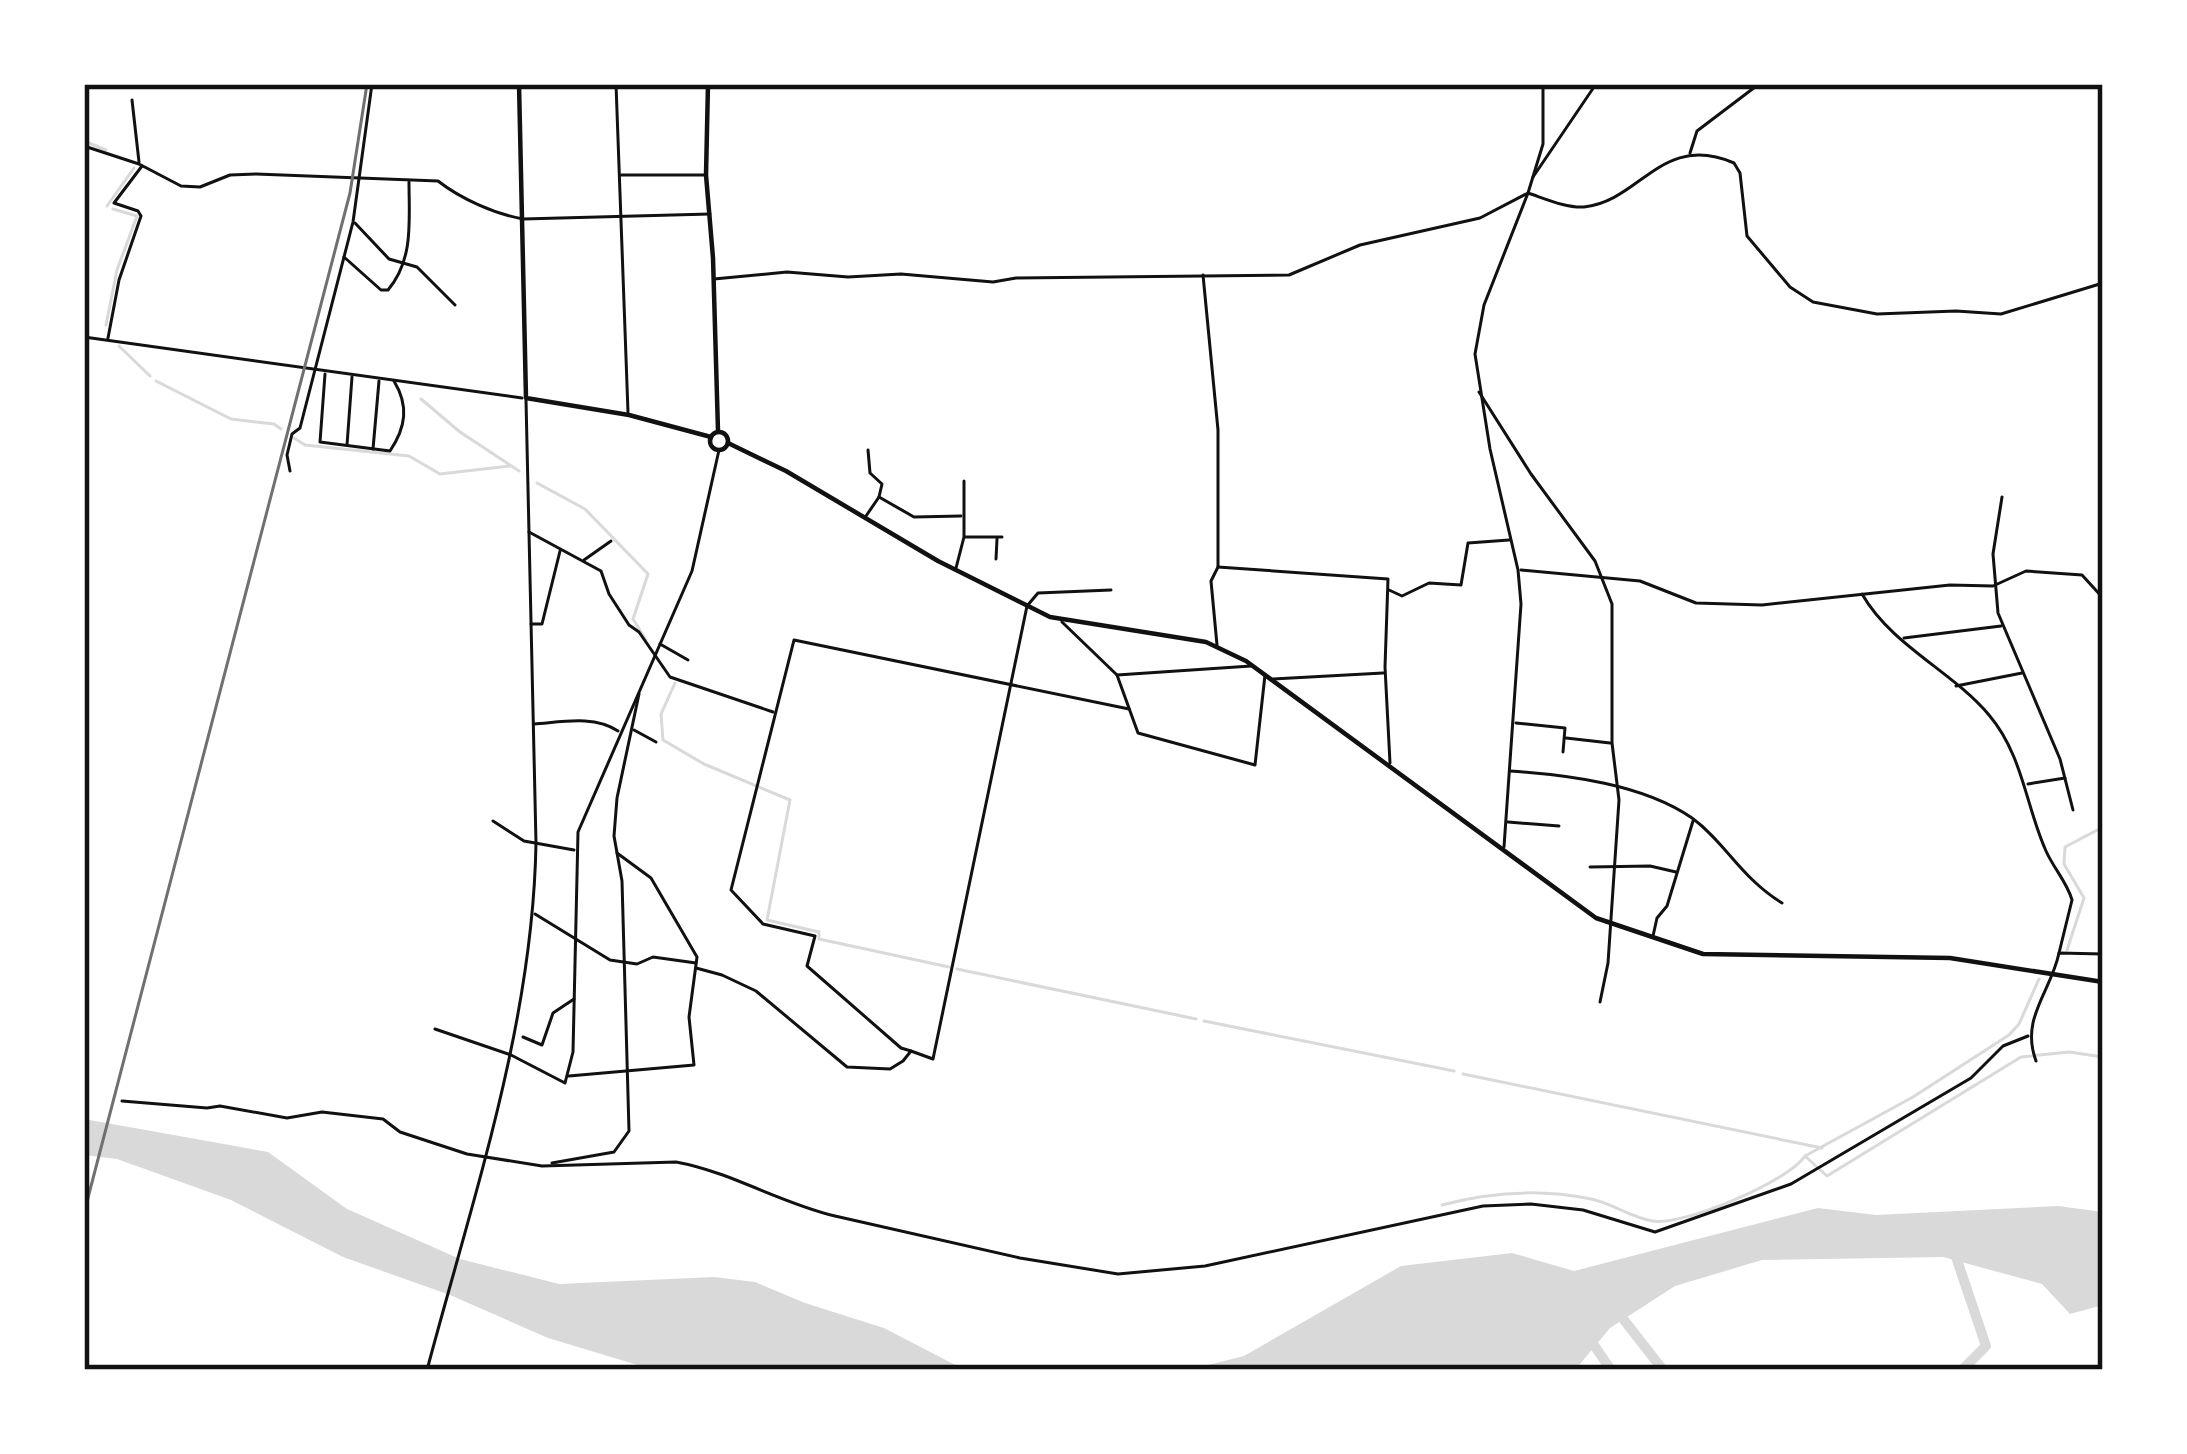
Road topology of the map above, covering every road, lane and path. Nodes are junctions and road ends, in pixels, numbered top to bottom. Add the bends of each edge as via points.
1 (372, 84) edge
2 (519, 84) edge
3 (616, 84) edge
4 (708, 84) edge
5 (801, 84) edge
6 (902, 84) edge
7 (1543, 84) edge
8 (1596, 84) edge
9 (1759, 84) edge
10 (132, 100) dead end
11 (84, 146) edge
12 (1690, 155) junction
13 (140, 165) junction
14 (619, 175) junction
15 (706, 175) junction
16 (1532, 178) junction
17 (359, 179) junction
18 (409, 181) junction
19 (1528, 193) junction
20 (710, 214) junction
21 (624, 217) junction
22 (523, 219) junction
23 (353, 221) junction
24 (344, 257) junction
25 (403, 266) junction
26 (1203, 275) junction
27 (714, 279) junction
28 (2103, 284) edge
29 (455, 305) dead end
30 (84, 337) edge
31 (108, 340) junction
32 (314, 370) junction
33 (326, 372) junction
34 (352, 375) junction
35 (379, 379) junction
36 (394, 381) junction
37 (1479, 392) junction
38 (526, 398) junction
39 (628, 415) junction
40 (718, 431) junction
41 (711, 436) junction
42 (728, 443) junction
43 (347, 447) junction
44 (373, 450) junction
45 (719, 450) junction
46 (868, 450) dead end
47 (290, 471) dead end
48 (964, 481) dead end
49 (879, 497) junction
50 (2002, 497) dead end
51 (963, 516) junction
52 (865, 518) junction
53 (530, 532) junction
54 (964, 537) junction
55 (1509, 540) junction
56 (611, 541) dead end
57 (560, 549) junction
58 (997, 559) dead end
59 (582, 561) junction
60 (1218, 567) junction
61 (1518, 569) junction
62 (956, 570) junction
63 (1603, 578) junction
64 (1993, 586) junction
65 (1388, 588) junction
66 (1111, 590) dead end
67 (1862, 594) junction
68 (2103, 598) edge
69 (1027, 606) junction
70 (1061, 620) junction
71 (532, 624) junction
72 (2002, 626) junction
73 (1902, 638) junction
74 (659, 643) junction
75 (1218, 647) junction
76 (653, 656) junction
77 (688, 660) dead end
78 (1253, 666) junction
79 (1385, 673) junction
80 (2024, 673) junction
81 (1117, 675) junction
82 (1268, 677) junction
83 (1011, 685) junction
84 (1956, 686) junction
85 (639, 692) junction
86 (1129, 709) junction
87 (775, 712) junction
88 (1514, 722) junction
89 (534, 724) junction
90 (633, 729) junction
91 (620, 732) junction
92 (1564, 738) junction
93 (656, 742) dead end
94 (1612, 743) junction
95 (1563, 752) dead end
96 (1390, 765) junction
97 (1510, 771) junction
98 (2065, 778) junction
99 (2026, 784) junction
100 (1618, 787) junction
101 (2073, 810) dead end
102 (1693, 820) junction
103 (493, 821) dead end
104 (1506, 822) junction
105 (1559, 826) dead end
106 (536, 843) junction
107 (1504, 849) junction
108 (578, 850) junction
109 (616, 853) junction
110 (1613, 866) junction
111 (1590, 867) dead end
112 (1676, 872) junction
113 (1782, 903) dead end
114 (533, 914) junction
115 (1610, 922) junction
116 (1653, 937) junction
117 (578, 941) junction
118 (2059, 952) junction
119 (2103, 954) edge
120 (626, 964) junction
121 (697, 966) junction
122 (2051, 973) junction
123 (2103, 982) edge
124 (575, 998) junction
125 (1600, 1002) dead end
126 (435, 1029) dead end
127 (2029, 1036) junction
128 (523, 1037) dead end
129 (910, 1051) junction
130 (511, 1054) junction
131 (2036, 1060) dead end
132 (630, 1069) junction
133 (568, 1076) junction
134 (122, 1101) dead end
135 (484, 1158) junction
136 (548, 1166) junction
137 (427, 1370) edge

1 - 17 street
2 - 22 main road
3 - 14 street
4 - 15 main road
5 - 6 street
7 - 16 street via 1543,144
8 - 16 street
9 - 12 street via 1697,131
10 - 13 street
11 - 13 street
12 - 19 street via 1585,207
12 - 28 street via 1734,163 1747,236 1813,302 1877,314 2001,314
13 - 17 street via 191,187 230,175
13 - 31 street via 114,203 141,217
14 - 15 street
14 - 21 street
15 - 20 main road
16 - 19 street
17 - 18 street
17 - 23 street
18 - 22 street via 439,181
18 - 25 street
19 - 26 street via 1480,218 1360,245 1289,274
19 - 37 street via 1484,305 1475,354
20 - 21 street
20 - 27 main road
21 - 22 street
21 - 39 street
22 - 38 main road
23 - 24 street
23 - 25 street
24 - 25 street via 381,290
24 - 32 street
25 - 29 street via 416,267
26 - 27 street via 993,282 787,272
26 - 60 street via 1218,430
27 - 40 main road
30 - 31 street
31 - 32 street
32 - 33 street
32 - 47 street via 287,454
33 - 34 street
33 - 43 street via 320,442
34 - 35 street
34 - 43 street
35 - 36 street
35 - 44 street
36 - 38 street
36 - 44 street via 405,399 402,433 390,452
37 - 55 street
37 - 63 street
38 - 39 main road
38 - 53 street
39 - 41 main road
40 - 41 main road
40 - 42 main road
41 - 45 main road
42 - 45 main road
42 - 52 main road
43 - 44 street
45 - 74 street via 692,571
46 - 49 street
48 - 51 street
49 - 51 street via 914,517
49 - 52 street
50 - 64 street
51 - 54 street
52 - 62 main road
53 - 57 street
53 - 71 street
54 - 58 street via 1000,537
54 - 62 street
55 - 61 street
55 - 65 street via 1468,543 1461,585 1429,583 1402,596
56 - 59 street
57 - 59 street
57 - 71 street via 542,624
59 - 76 street via 601,571
60 - 65 street via 1388,579
60 - 75 street via 1211,581
61 - 63 street
61 - 88 street
62 - 69 main road
63 - 67 street via 1711,604
63 - 94 street via 1612,604
64 - 67 street
64 - 68 street via 2026,571 2082,575
64 - 72 street
65 - 79 street
66 - 69 street via 1038,593
67 - 73 street
69 - 70 main road
69 - 83 street
70 - 75 main road
70 - 81 street
71 - 89 street
72 - 73 street
72 - 80 street
73 - 84 street
74 - 76 street
74 - 77 street
75 - 78 main road
76 - 85 street
76 - 87 street via 670,677
78 - 81 street
78 - 82 main road
79 - 82 street
79 - 96 street
80 - 84 street
80 - 98 street
81 - 86 street
82 - 86 street via 1255,765 1138,733
82 - 96 main road
83 - 86 street
83 - 87 street via 794,640
83 - 129 street via 936,1052 933,1059
84 - 99 street via 1994,722
85 - 90 street
85 - 91 street
87 - 129 street via 731,890 763,924 815,936 807,966
88 - 92 street via 1565,728
88 - 97 street
89 - 91 street via 585,721
89 - 106 street
90 - 93 street
90 - 109 street via 616,798
91 - 108 street via 582,819
92 - 94 street
92 - 95 street
94 - 100 street
96 - 107 main road
97 - 100 street
97 - 104 street
98 - 99 street
98 - 101 street
99 - 118 street via 2044,846 2072,900
100 - 102 street
100 - 110 street
102 - 112 street
102 - 113 street
103 - 106 street
104 - 105 street
104 - 107 street
106 - 108 street
106 - 114 street
107 - 115 main road
108 - 117 street
109 - 120 street
109 - 121 street via 651,878
110 - 111 street
110 - 112 street
110 - 115 street
112 - 116 street
114 - 117 street
114 - 130 street
115 - 116 main road
115 - 125 street
116 - 122 main road via 1703,954 1950,958
117 - 120 street
117 - 124 street
118 - 119 street
118 - 122 street
120 - 121 street via 653,957
120 - 132 street
121 - 129 street via 756,991 847,1067 890,1069
121 - 132 street via 689,1017 694,1065
122 - 123 main road
122 - 127 street
124 - 128 street via 553,1013 542,1046
124 - 133 street
126 - 130 street
127 - 131 street
127 - 136 street via 1791,1184 1655,1232 1582,1210 1483,1206 1205,1266 1118,1274 802,1208 676,1162
130 - 133 street via 565,1083
130 - 135 street
132 - 133 street
132 - 136 street via 624,1143
134 - 135 street via 383,1119 400,1132
135 - 136 street
135 - 137 street

